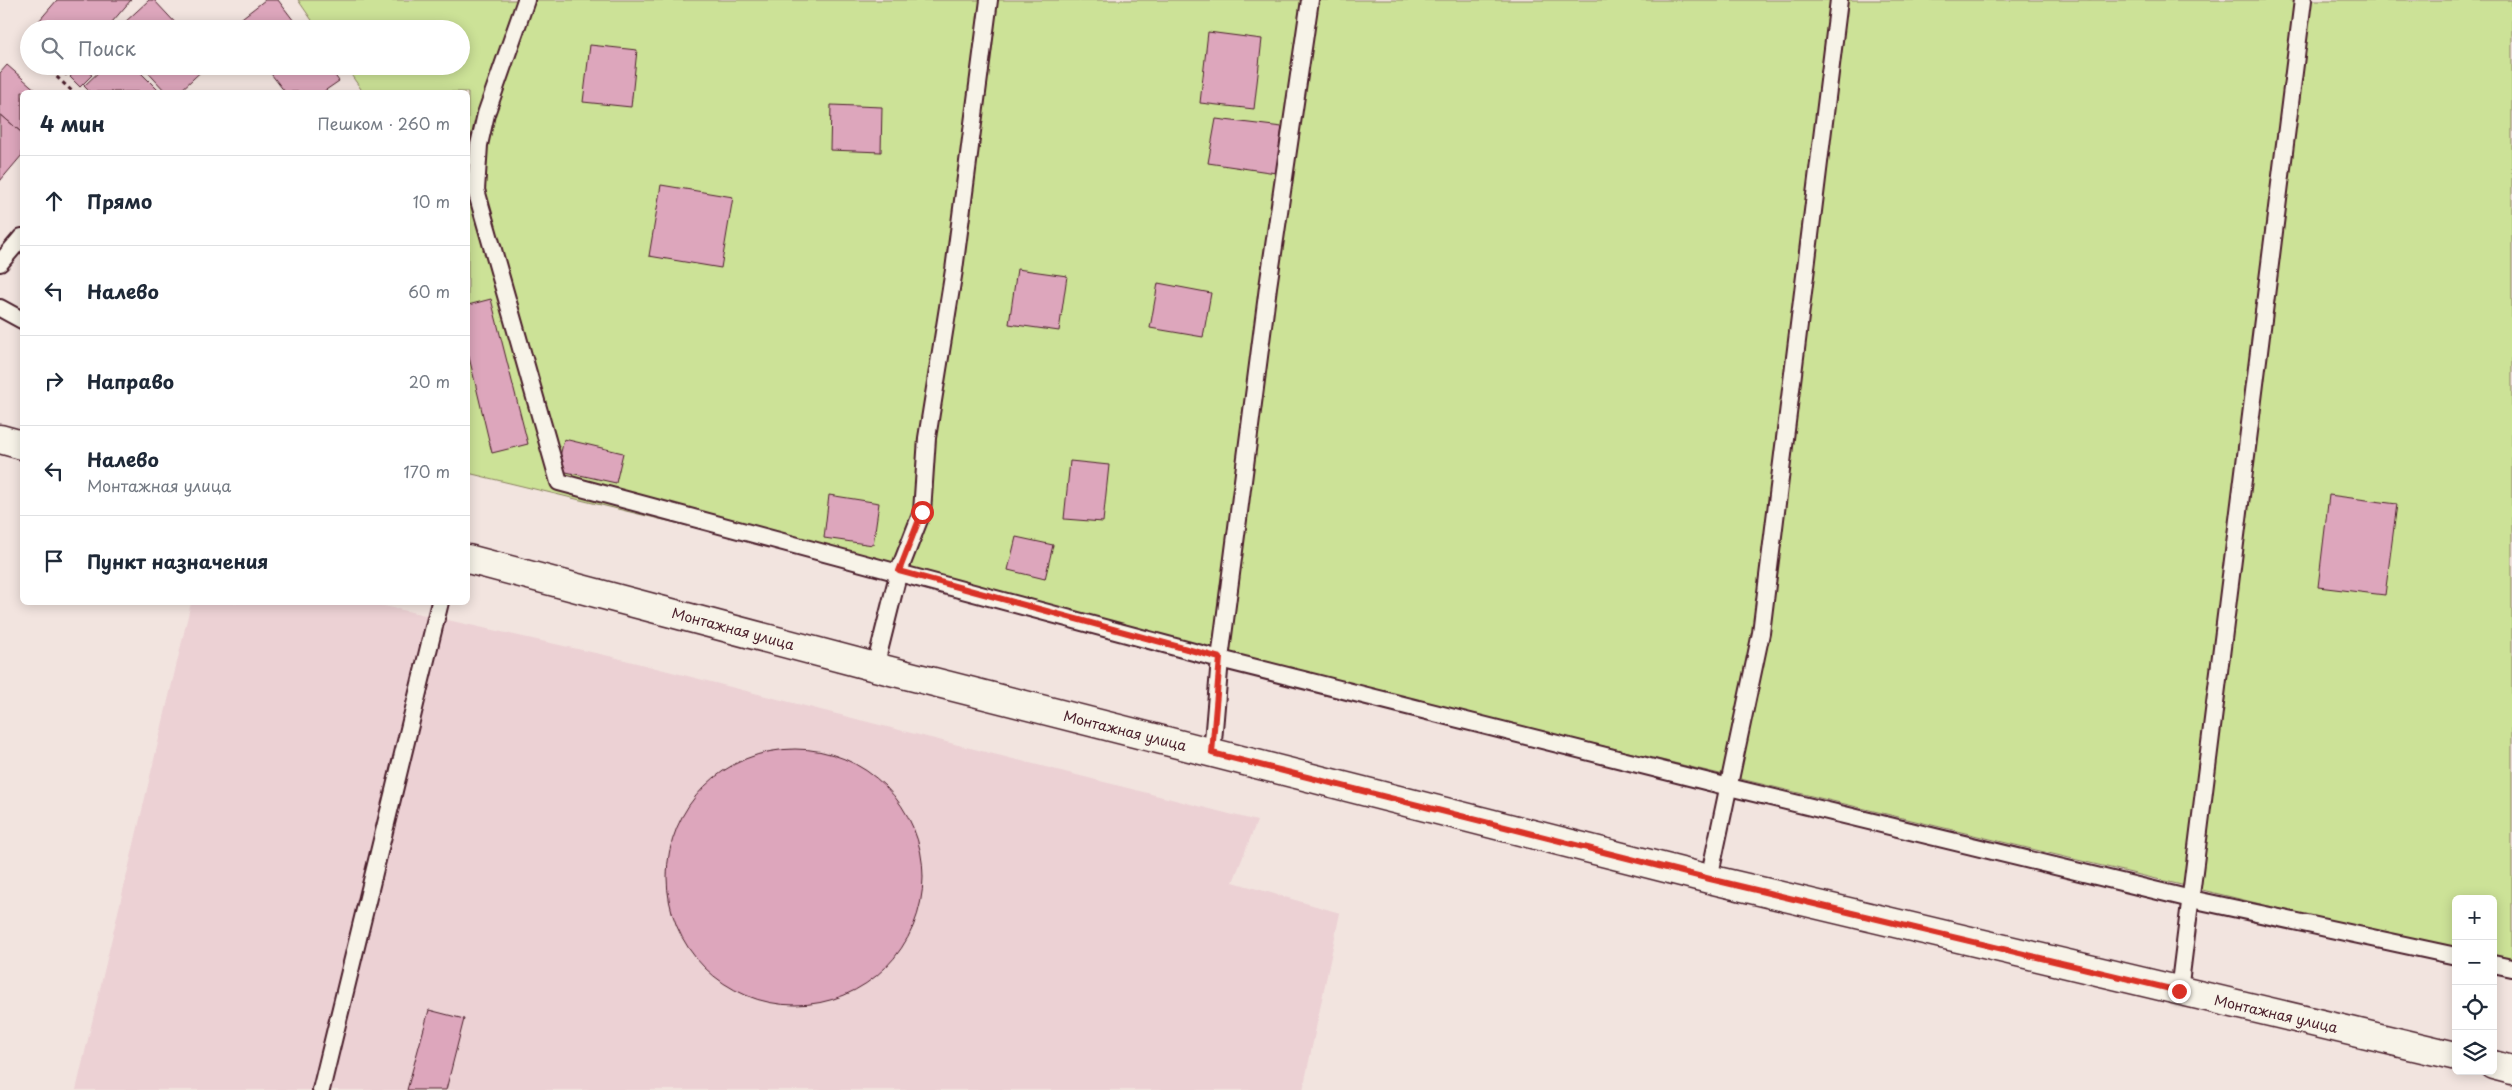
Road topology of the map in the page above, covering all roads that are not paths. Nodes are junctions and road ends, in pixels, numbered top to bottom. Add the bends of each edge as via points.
1 (526, 0) edge
2 (989, 0) edge
3 (1310, 0) edge
4 (1839, 0) edge
5 (2303, 0) edge
6 (20, 239) edge
7 (0, 263) edge
8 (0, 308) edge
9 (20, 319) edge
10 (0, 439) edge
11 (20, 444) edge
12 (470, 560) edge
13 (899, 571) junction
14 (439, 605) edge
15 (1220, 658) junction
16 (875, 667) junction
17 (1212, 753) junction
18 (1730, 787) junction
19 (1710, 879) junction
20 (2191, 899) junction
21 (2452, 955) edge
22 (2497, 965) edge
23 (2512, 968) edge
24 (2179, 991) junction
25 (2452, 1055) edge
26 (2497, 1066) edge
27 (2512, 1070) edge
28 (321, 1090) edge

1 - 13 lane via 486,114 478,145 476,190 559,482
2 - 13 lane via 954,270 927,438 922,512
3 - 15 lane via 1268,287
4 - 18 lane via 1761,633
5 - 20 lane
6 - 7 lane
8 - 9 lane
10 - 11 street
12 - 16 street, Монтажная улица
13 - 15 lane
13 - 16 lane
14 - 28 lane
15 - 17 lane
15 - 18 lane
16 - 17 street, Монтажная улица
17 - 19 street, Монтажная улица
18 - 19 lane
18 - 20 lane
19 - 24 street, Монтажная улица
20 - 21 lane
20 - 24 lane
22 - 23 lane
24 - 25 street, Монтажная улица
26 - 27 street

